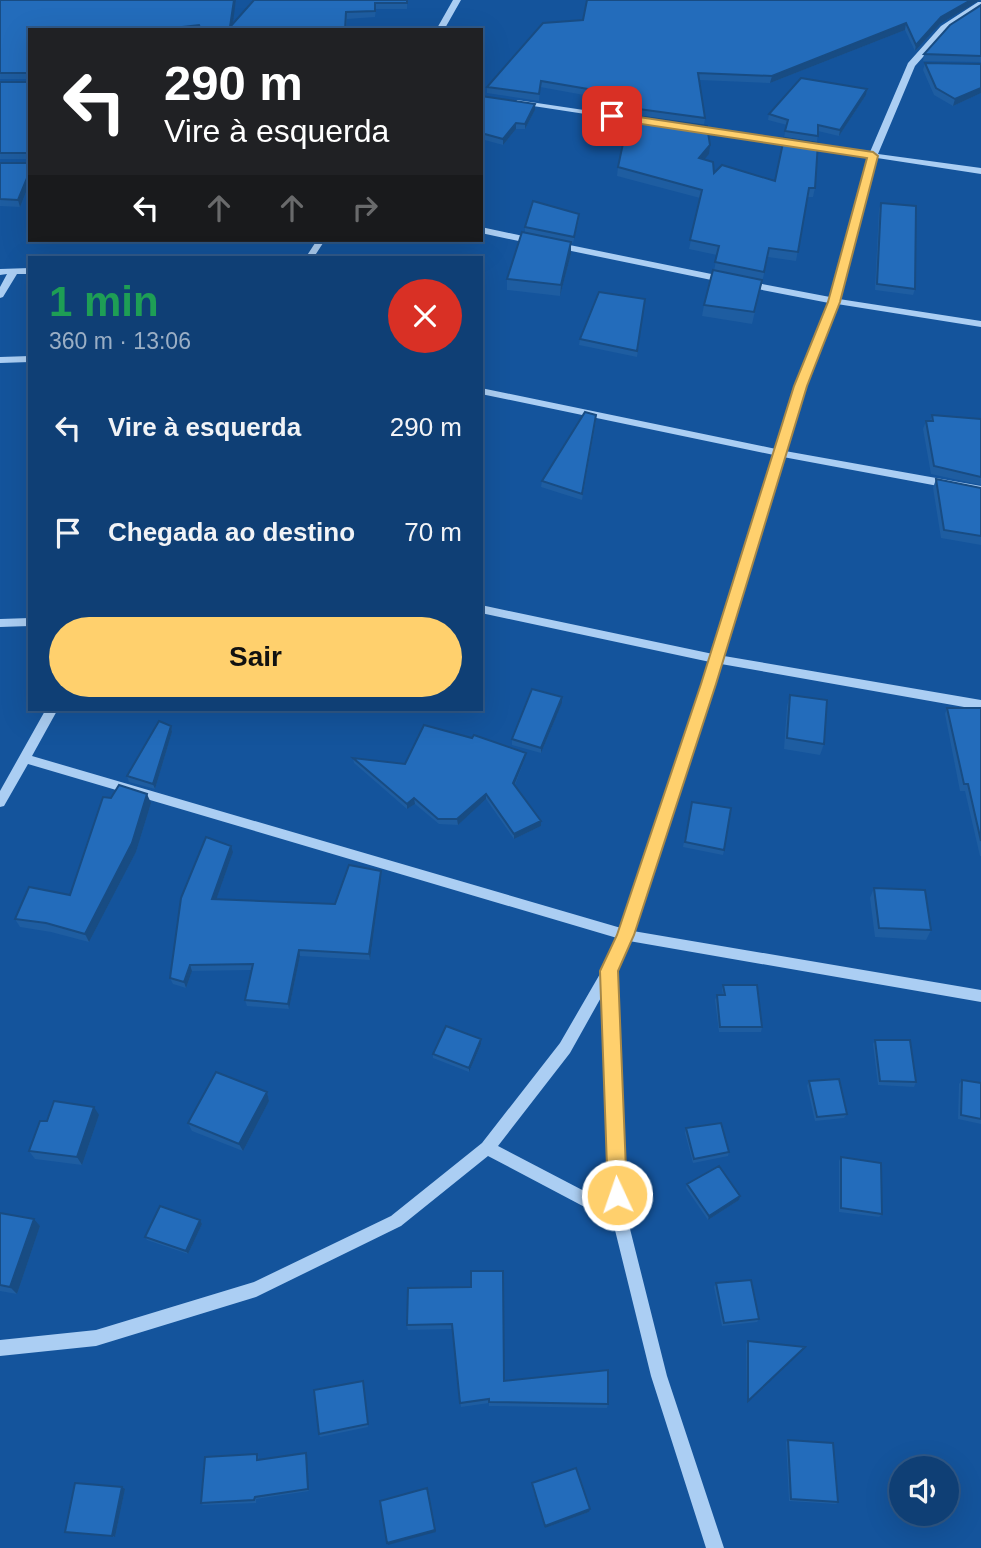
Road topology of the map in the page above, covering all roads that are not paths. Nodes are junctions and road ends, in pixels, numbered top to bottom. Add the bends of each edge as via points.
1 (457, 0) edge
2 (981, 4) edge
3 (441, 28) edge
4 (911, 65) junction
5 (925, 65) edge
6 (508, 101) edge
7 (657, 123) edge
8 (684, 127) edge
9 (873, 156) junction
10 (981, 171) edge
11 (483, 230) edge
12 (14, 271) junction
13 (28, 271) edge
14 (0, 272) edge
15 (0, 295) edge
16 (834, 302) junction
17 (981, 324) edge
18 (28, 359) edge
19 (0, 360) edge
20 (483, 391) edge
21 (779, 453) junction
22 (981, 490) edge
23 (483, 609) edge
24 (28, 622) edge
25 (0, 623) edge
26 (717, 659) junction
27 (981, 705) edge
28 (51, 711) edge
29 (24, 758) junction
30 (0, 802) edge
31 (625, 935) junction
32 (609, 971) junction
33 (981, 996) edge
34 (487, 1148) junction
35 (619, 1217) junction
36 (0, 1348) edge
37 (715, 1548) edge

1 - 3 street
2 - 4 street via 944,28
4 - 5 street
4 - 9 street
6 - 7 street
8 - 9 street
9 - 10 street
9 - 16 street
11 - 16 street
12 - 13 street
12 - 14 street
12 - 15 street
16 - 17 street
16 - 21 street
18 - 19 street
20 - 21 street
21 - 22 street
21 - 26 street
23 - 26 street
24 - 25 street
26 - 27 street
26 - 31 street
28 - 29 street
29 - 30 street
29 - 31 street
31 - 32 street
31 - 33 street
32 - 34 street via 565,1048
32 - 35 street
34 - 35 street
34 - 36 street via 396,1221 256,1289 96,1338
35 - 37 street via 659,1376

